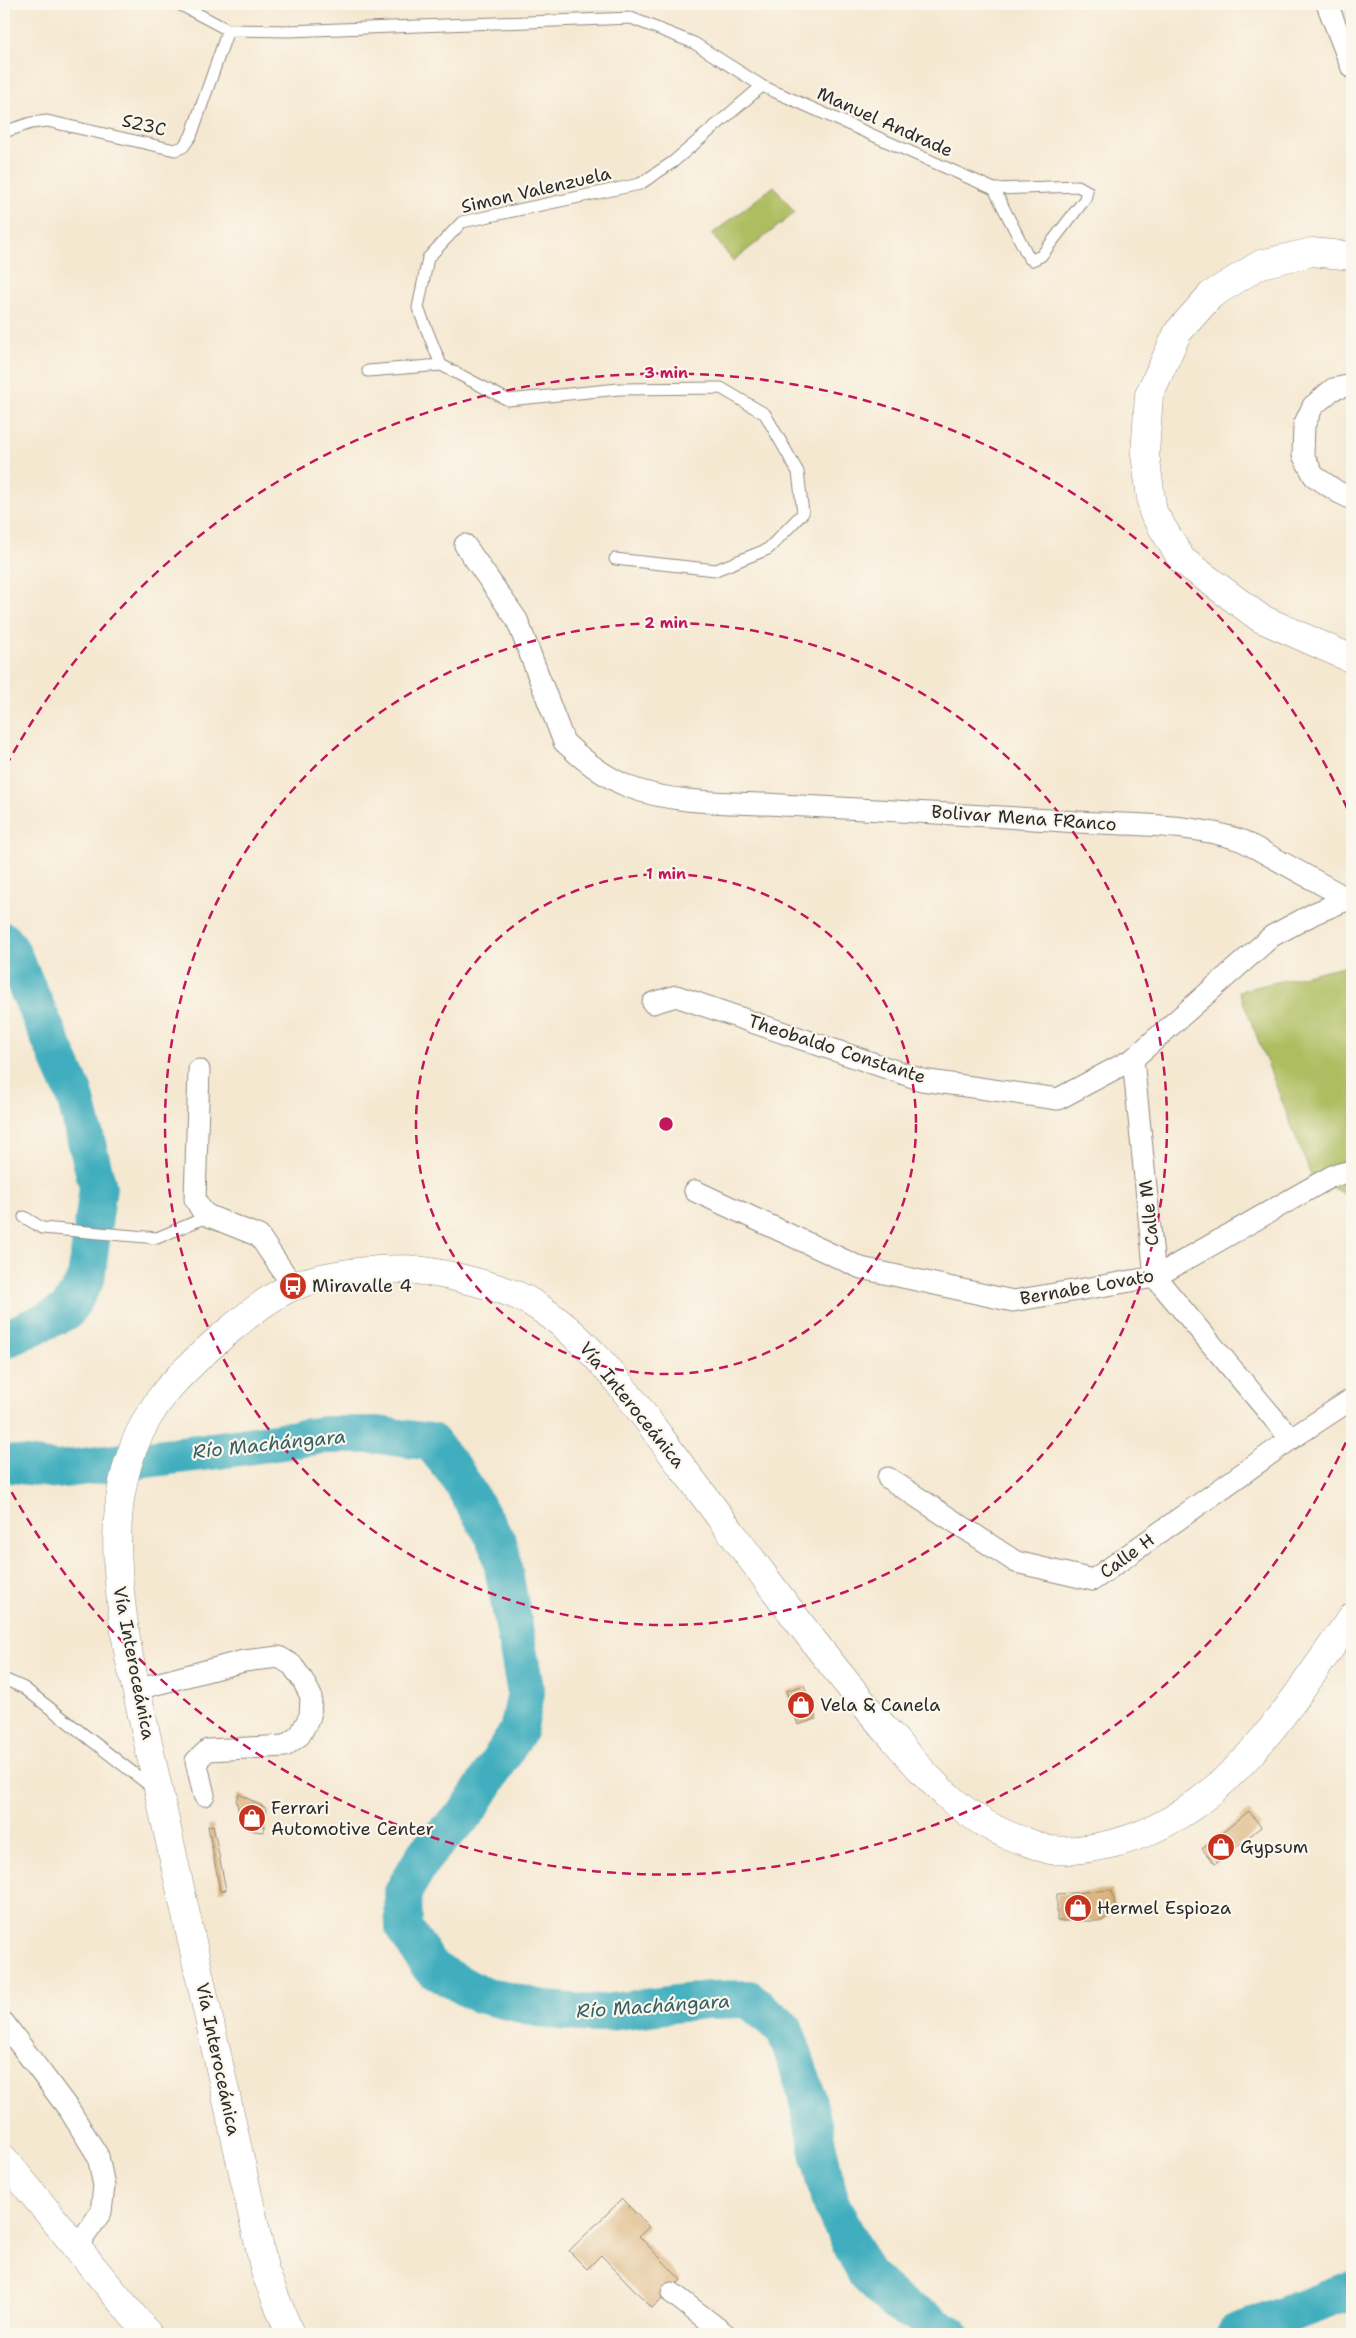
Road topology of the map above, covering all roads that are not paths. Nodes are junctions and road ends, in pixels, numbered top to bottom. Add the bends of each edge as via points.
1 (179, 4) edge
2 (1327, 4) edge
3 (228, 30) junction
4 (1352, 68) edge
5 (762, 86) junction
6 (4, 132) edge
7 (994, 189) junction
8 (1352, 256) edge
9 (442, 364) junction
10 (368, 371) dead end
11 (1352, 385) edge
12 (1352, 499) edge
13 (465, 544) dead end
14 (615, 558) dead end
15 (1352, 659) edge
16 (1350, 900) edge
17 (653, 1003) dead end
18 (1134, 1059) junction
19 (199, 1070) dead end
20 (1352, 1171) edge
21 (695, 1192) dead end
22 (208, 1216) junction
23 (24, 1217) dead end
24 (1155, 1277) junction
25 (293, 1286) junction
26 (1352, 1399) edge
27 (1291, 1439) junction
28 (888, 1478) dead end
29 (1352, 1617) edge
30 (4, 1679) edge
31 (137, 1688) junction
32 (160, 1793) junction
33 (204, 1795) dead end
34 (4, 2023) edge
35 (4, 2159) edge
36 (77, 2247) junction
37 (672, 2293) dead end
38 (148, 2334) edge
39 (290, 2334) edge
40 (725, 2334) edge

1 - 3 lane
2 - 4 street
3 - 5 lane via 288,31 631,18 694,43
3 - 6 lane, S23C via 192,136 183,147 175,150 48,121
5 - 7 lane, Manuel Andrade
5 - 9 lane, Simon Valenzuela via 673,162 640,184 462,222 428,258 418,308
7 - 7 lane via 1028,258 1032,260 1041,256 1087,195 1087,191 1078,186
8 - 15 main road via 1312,252 1261,264 1211,295 1178,332 1149,395 1145,454 1153,512 1182,560 1260,618
9 - 10 lane
9 - 14 lane via 508,400 619,389 721,388 765,414 798,472 803,513 768,549 716,570
11 - 12 street via 1333,389 1313,406 1304,425 1303,455 1314,476
13 - 16 street, Bolivar Mena FRanco via 517,620 564,742 608,776 630,787 680,799 1178,828 1225,835 1243,841
16 - 18 street, Theobaldo Constante via 1315,913 1272,936
17 - 18 street, Theobaldo Constante via 676,996 922,1080 1058,1099
18 - 24 street, Calle M
19 - 22 street via 195,1199
20 - 24 street, Bernabe Lovato via 1332,1176
21 - 24 street, Bernabe Lovato via 861,1268 1012,1301
22 - 23 lane via 157,1238 42,1228
22 - 25 street via 259,1236
24 - 27 street
25 - 29 main road, Vía Interoceánica via 360,1271 412,1269 477,1282 529,1301 580,1340 626,1393 860,1701 926,1777 972,1817 1011,1837 1050,1850 1093,1848 1130,1839 1167,1824 1209,1795 1263,1740
25 - 31 main road, Vía Interoceánica via 253,1312 178,1378 154,1407 136,1440 123,1484 116,1537 118,1593
26 - 27 street, Calle H
27 - 28 street, Calle H via 1093,1580 1016,1562
30 - 32 lane via 24,1688
31 - 32 main road, Vía Interoceánica
31 - 33 street via 244,1661 278,1657 292,1665 302,1679 311,1696 310,1716 300,1735 285,1746 208,1750 196,1761
32 - 39 main road, Vía Interoceánica via 265,2272
34 - 36 street via 70,2111 98,2156 104,2186 101,2212
35 - 36 main road
36 - 38 main road
37 - 40 street

